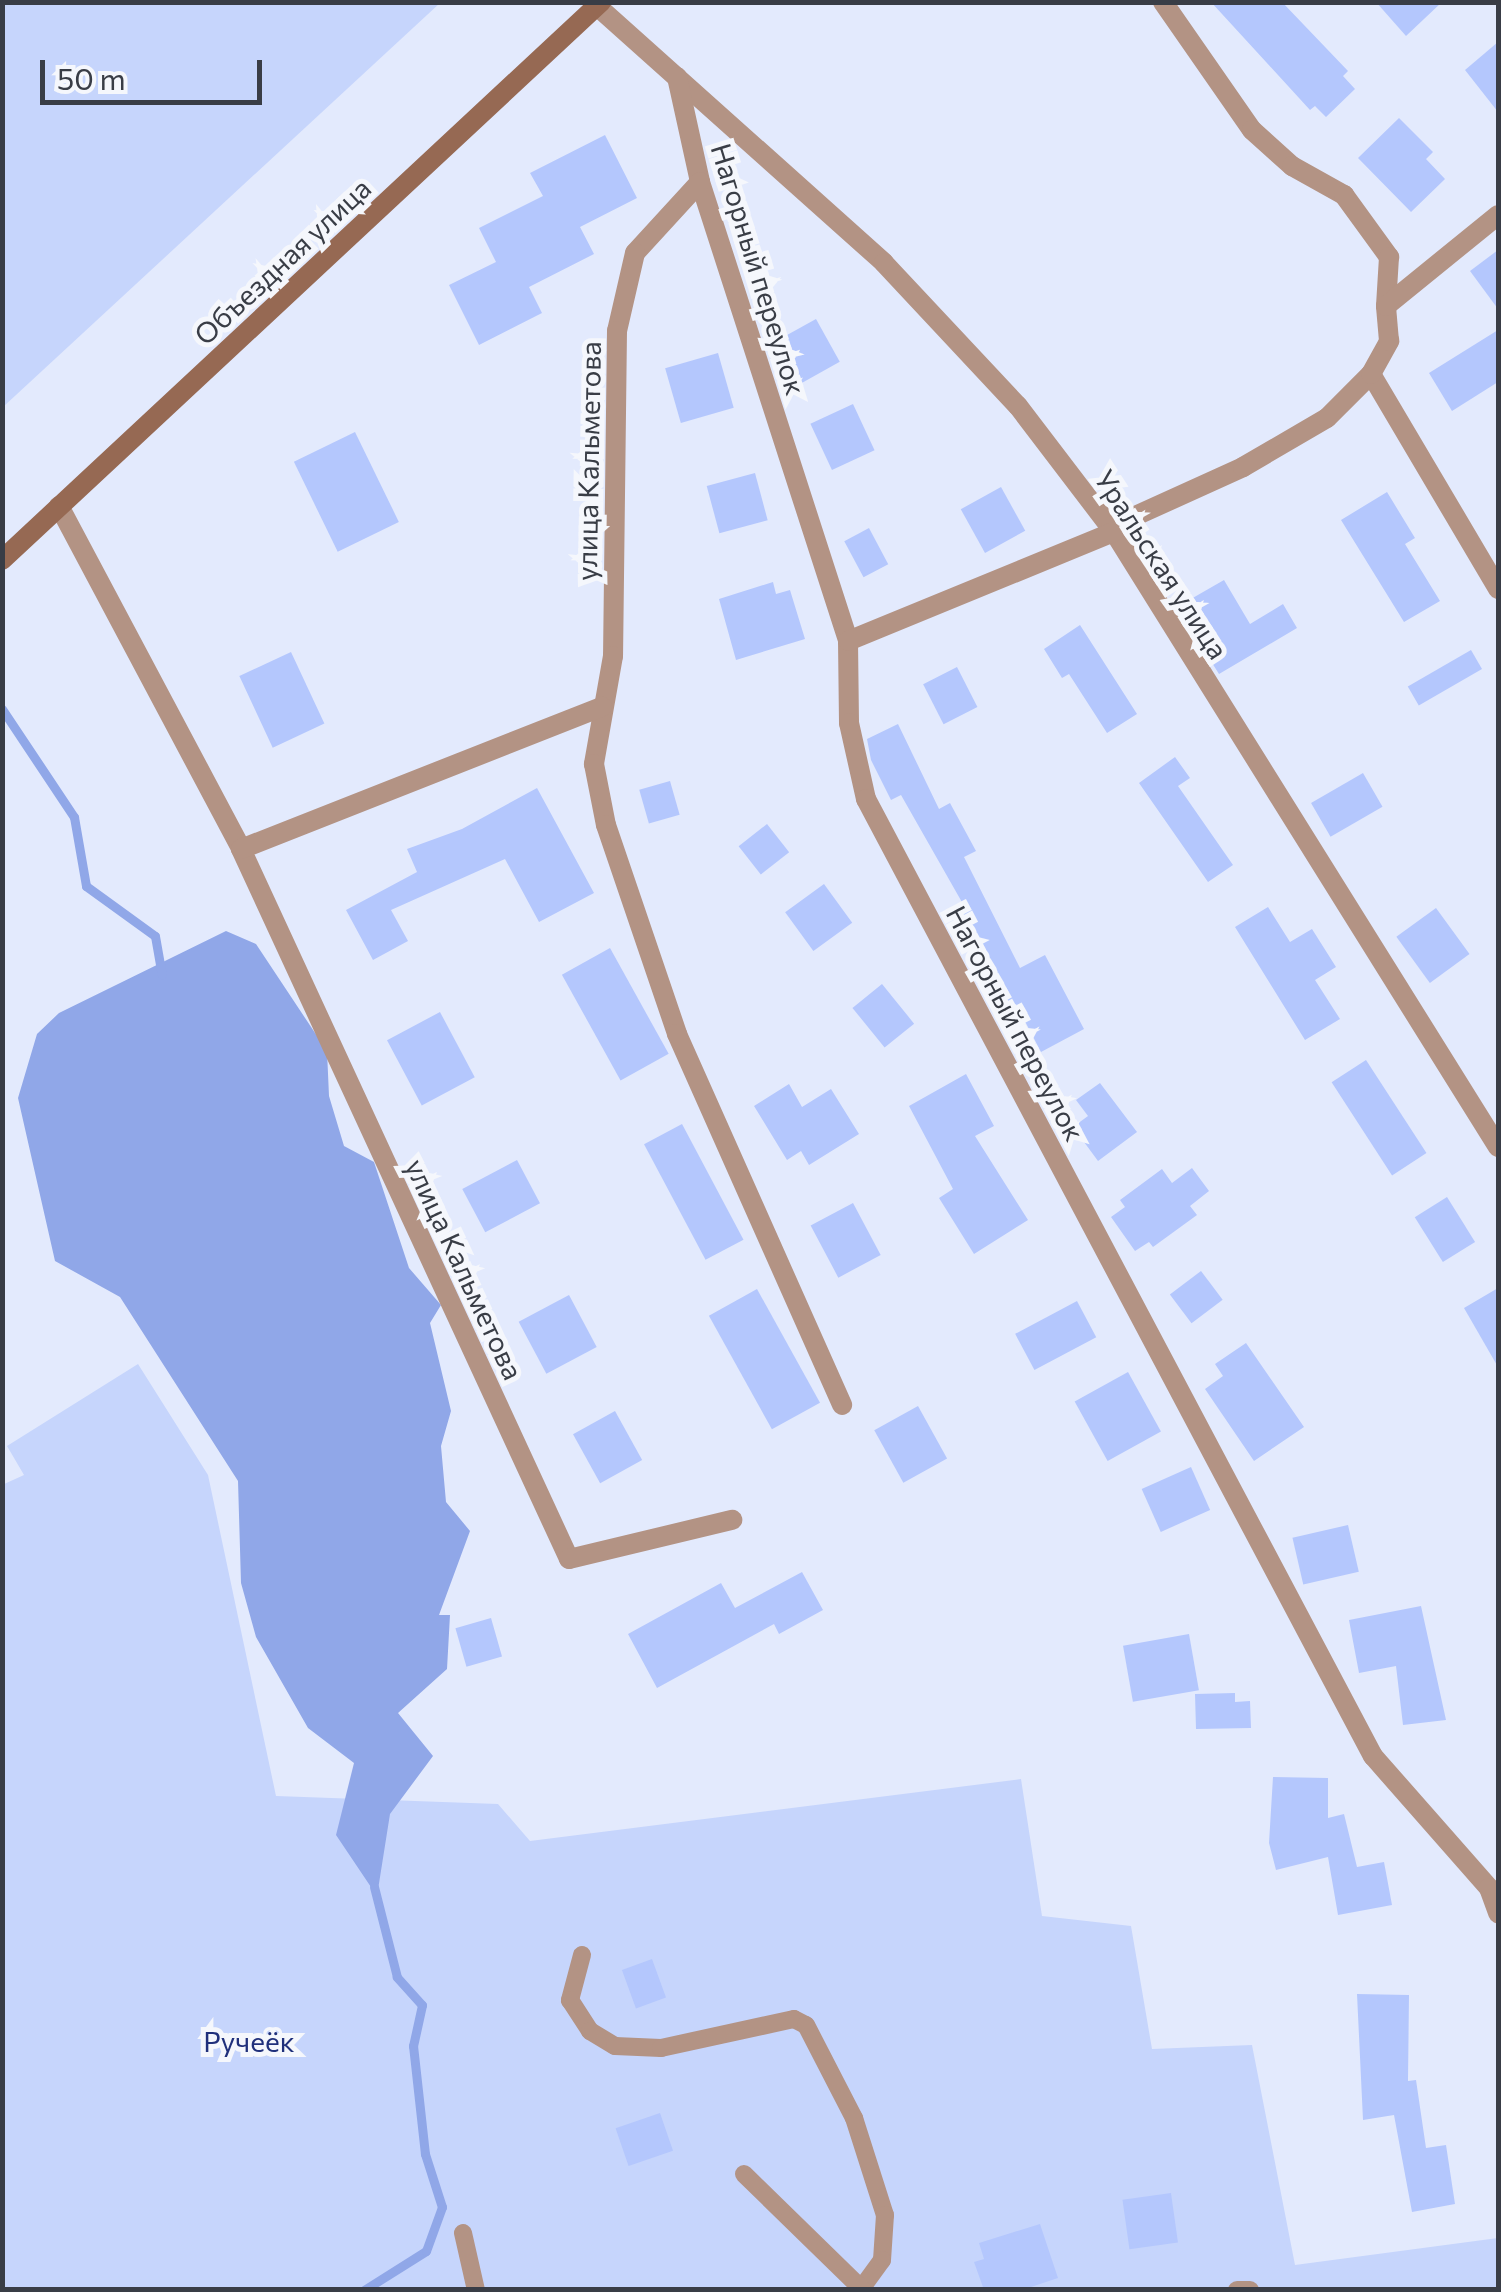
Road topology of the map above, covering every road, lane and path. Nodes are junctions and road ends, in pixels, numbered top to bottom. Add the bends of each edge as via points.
1 (1163, 2) edge
2 (599, 4) edge
3 (677, 77) junction
4 (700, 182) junction
5 (1498, 216) edge
6 (1386, 306) junction
7 (1371, 374) junction
8 (59, 506) junction
9 (1113, 530) junction
10 (2, 560) edge
11 (1498, 590) edge
12 (848, 641) junction
13 (602, 707) junction
14 (241, 848) junction
15 (1498, 1147) edge
16 (842, 1405) dead end
17 (732, 1520) dead end
18 (1498, 1914) edge
19 (582, 1955) dead end
20 (744, 2174) dead end
21 (463, 2233) dead end
22 (863, 2289) edge
23 (476, 2290) edge
24 (1237, 2290) edge
25 (1250, 2290) edge

1 - 6 street via 1252,130 1292,166 1344,195 1389,257
2 - 3 street, Уральская улица
2 - 8 main road, Объездная улица
3 - 4 street, Нагорный переулок
3 - 9 street, Уральская улица via 884,262 1018,406
4 - 12 street, Нагорный переулок
4 - 13 street, улица Кальметова via 635,253 616,331 613,656
5 - 6 street
6 - 7 street via 1390,341
7 - 9 street via 1327,418
7 - 11 street
8 - 10 main road, Объездная улица
8 - 14 street, улица Кальметова
9 - 12 street
9 - 15 street, Уральская улица
12 - 18 street, Нагорный переулок via 849,723 866,799 1373,1756 1489,1888
13 - 14 street
13 - 16 street, улица Кальметова via 594,764 606,826 671,1016
14 - 17 street, улица Кальметова via 569,1559
19 - 22 lane via 570,2000 590,2031 614,2046 660,2048 794,2018 806,2025 854,2118 884,2214 882,2260
20 - 22 lane
21 - 23 lane
24 - 25 lane

